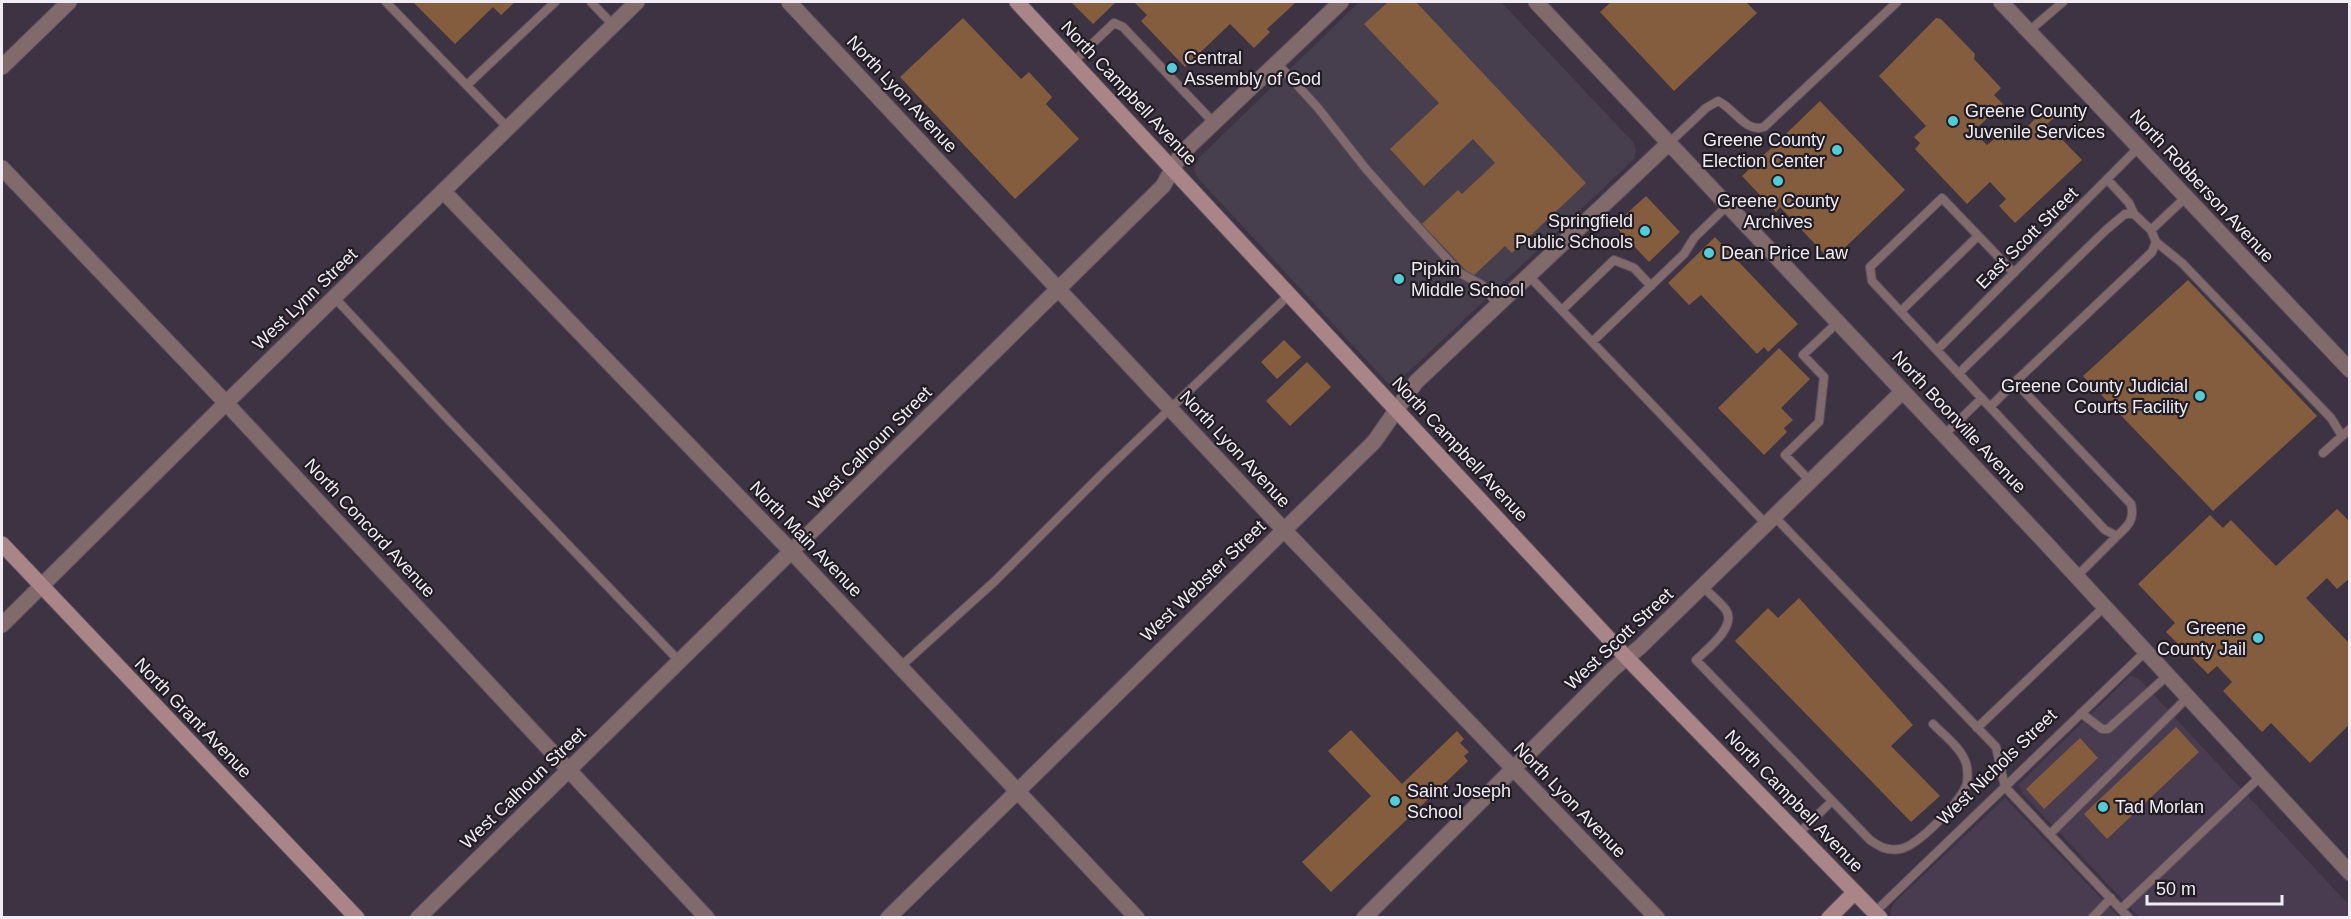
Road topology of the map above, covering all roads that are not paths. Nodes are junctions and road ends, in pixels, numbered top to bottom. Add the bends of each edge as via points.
1 (69, 2) edge
2 (386, 2) edge
3 (555, 2) edge
4 (591, 2) edge
5 (637, 2) edge
6 (789, 2) edge
7 (1017, 2) edge
8 (1341, 2) edge
9 (1536, 2) edge
10 (1897, 2) edge
11 (2001, 2) edge
12 (2063, 2) edge
13 (613, 26) junction
14 (2029, 31) junction
15 (1073, 62) junction
16 (1277, 63) junction
17 (2, 67) edge
18 (467, 85) junction
19 (1214, 123) junction
20 (508, 128) junction
21 (1669, 143) junction
22 (2139, 147) junction
23 (2, 168) edge
24 (1173, 169) junction
25 (2107, 179) junction
26 (443, 191) junction
27 (2186, 197) junction
28 (1728, 205) junction
29 (2134, 214) junction
30 (2151, 230) junction
31 (1978, 236) junction
32 (2156, 242) junction
33 (2014, 273) junction
34 (1529, 276) junction
35 (1651, 286) junction
36 (1059, 288) junction
37 (1290, 294) junction
38 (334, 297) junction
39 (1498, 305) junction
40 (1562, 310) junction
41 (1900, 311) junction
42 (1838, 322) junction
43 (1592, 342) junction
44 (1937, 350) junction
45 (2349, 370) edge
46 (1959, 373) junction
47 (2015, 382) junction
48 (1903, 391) junction
49 (1982, 398) junction
50 (226, 403) junction
51 (1991, 406) junction
52 (1172, 409) junction
53 (1397, 409) junction
54 (2349, 429) edge
55 (1944, 435) junction
56 (2342, 436) junction
57 (2323, 453) dead end
58 (1810, 481) junction
59 (1770, 520) junction
60 (1284, 530) junction
61 (2117, 536) junction
62 (2, 544) edge
63 (792, 552) junction
64 (2077, 576) junction
65 (1702, 586) junction
66 (41, 587) junction
67 (2105, 606) junction
68 (2, 625) edge
69 (2146, 651) junction
70 (1626, 657) junction
71 (680, 662) junction
72 (900, 667) junction
73 (2168, 675) junction
74 (2188, 697) junction
75 (2081, 713) junction
76 (1933, 724) dead end
77 (1977, 728) junction
78 (1513, 768) junction
79 (569, 771) junction
80 (2261, 776) junction
81 (2005, 787) junction
82 (1017, 791) junction
83 (1832, 801) junction
84 (1798, 834) junction
85 (2050, 834) junction
86 (2349, 873) edge
87 (1855, 892) junction
88 (2111, 898) junction
89 (2121, 909) junction
90 (1877, 915) edge
91 (357, 918) edge
92 (418, 918) edge
93 (706, 918) edge
94 (888, 918) edge
95 (1137, 918) edge
96 (1364, 918) edge
97 (1657, 918) edge
98 (1829, 918) edge
99 (2091, 918) edge
100 (2129, 918) edge

1 - 17 street
2 - 18 lane
3 - 18 lane
4 - 13 lane
5 - 13 street, West Lynn Street
6 - 36 street, North Lyon Avenue
7 - 15 main road, North Campbell Avenue
8 - 16 street, West Calhoun Street
9 - 21 street, North Boonville Avenue
10 - 21 lane via 1764,127 1750,127 1718,101
11 - 14 street, North Robberson Avenue
12 - 14 lane
13 - 20 street, West Lynn Street
14 - 22 street, North Robberson Avenue
15 - 19 lane via 1114,23 1123,27
15 - 24 main road, North Campbell Avenue
16 - 19 street, West Calhoun Street
16 - 39 lane via 1406,214 1460,273 1482,285
18 - 20 lane
19 - 24 street, West Calhoun Street via 1181,154
20 - 26 street, West Lynn Street
21 - 28 street, North Boonville Avenue
21 - 34 street, West Webster Street
22 - 25 lane, East Scott Street
22 - 27 street, North Robberson Avenue
23 - 50 street, North Concord Avenue
24 - 36 street, West Calhoun Street via 1163,186
24 - 37 main road, North Campbell Avenue
25 - 29 lane
25 - 33 lane, East Scott Street
26 - 38 street, West Lynn Street
26 - 63 street, North Main Avenue
27 - 30 lane
27 - 45 street, North Robberson Avenue
28 - 35 lane
28 - 42 street, North Boonville Avenue
29 - 30 lane
29 - 46 lane via 2125,214 2106,230
30 - 32 lane
31 - 33 lane
31 - 41 lane
31 - 41 lane via 1942,198 1870,267 1872,281
32 - 47 lane via 2152,252 2124,281
32 - 56 lane via 2182,263 2331,418
33 - 44 lane, East Scott Street
34 - 39 street, West Webster Street
34 - 40 lane
35 - 40 lane via 1634,268 1614,260
35 - 43 lane
36 - 52 street, North Lyon Avenue
36 - 63 street, West Calhoun Street
37 - 52 lane
37 - 53 main road, North Campbell Avenue
38 - 50 street, West Lynn Street
38 - 71 lane
39 - 53 street, West Webster Street via 1416,382
40 - 43 lane
41 - 44 lane
42 - 48 street, North Boonville Avenue
42 - 58 lane via 1803,355 1824,377 1819,422 1785,455
43 - 59 lane
44 - 46 lane
46 - 49 lane
47 - 51 lane
47 - 61 lane via 2131,504 2133,518
48 - 55 street, North Boonville Avenue
48 - 58 street, West Scott Street
49 - 51 lane
49 - 55 lane
50 - 66 street, West Lynn Street
50 - 79 street, North Concord Avenue
51 - 61 lane via 2105,530
52 - 60 street, North Lyon Avenue
52 - 72 lane
53 - 60 street, West Webster Street via 1374,442
53 - 70 main road, North Campbell Avenue
54 - 56 lane
55 - 64 street, North Boonville Avenue
56 - 57 lane
58 - 59 street, West Scott Street
59 - 65 street, West Scott Street
59 - 77 lane
60 - 78 street, North Lyon Avenue
60 - 82 street, West Webster Street
61 - 64 lane
62 - 66 main road, North Grant Avenue
63 - 71 street, West Calhoun Street
63 - 72 street, North Main Avenue
64 - 67 street, North Boonville Avenue
65 - 70 street, West Scott Street
65 - 83 lane via 1727,612 1728,621 1723,634 1696,660
66 - 68 street, West Lynn Street
66 - 91 main road, North Grant Avenue
67 - 69 street, North Boonville Avenue
67 - 77 lane
69 - 73 street, North Boonville Avenue
69 - 75 lane, West Nichols Street
70 - 78 street, West Scott Street
70 - 84 main road, North Campbell Avenue
71 - 79 street, West Calhoun Street
72 - 82 street, North Main Avenue
73 - 74 street, North Boonville Avenue
73 - 75 lane via 2108,729 2102,729
74 - 80 street, North Boonville Avenue
74 - 85 lane
75 - 81 lane, West Nichols Street
76 - 83 lane via 1966,763 1968,783 1960,799 1917,840 1902,849 1886,850 1870,840
77 - 81 lane via 1996,747
78 - 96 street, West Scott Street
78 - 97 street, North Lyon Avenue
79 - 92 street, West Calhoun Street
79 - 93 street, North Concord Avenue
80 - 86 street, North Boonville Avenue
80 - 89 lane
81 - 85 lane
81 - 90 lane, West Nichols Street
82 - 94 street, West Webster Street
82 - 95 street, North Main Avenue
83 - 84 lane
84 - 87 main road, North Campbell Avenue
85 - 88 lane
87 - 90 main road, North Campbell Avenue
87 - 98 main road
88 - 89 lane
88 - 99 lane
89 - 100 lane

